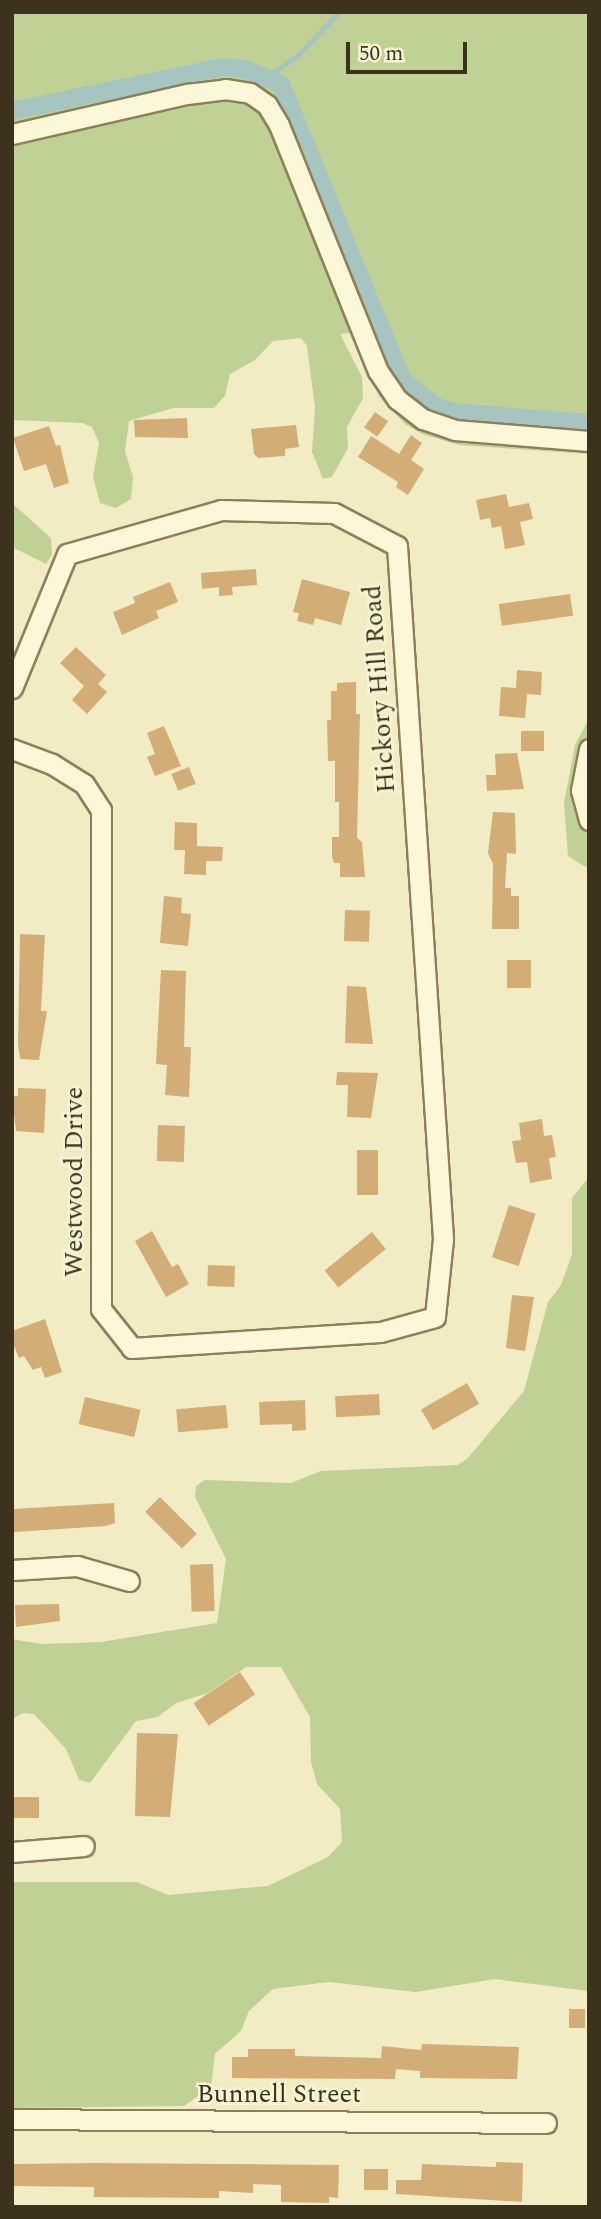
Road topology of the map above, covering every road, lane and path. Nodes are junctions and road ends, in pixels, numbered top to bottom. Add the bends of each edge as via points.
1 (12, 134) edge
2 (589, 441) edge
3 (12, 688) edge
4 (12, 749) edge
5 (589, 749) edge
6 (589, 820) edge
7 (435, 1317) joint
8 (12, 1570) edge
9 (129, 1581) dead end
10 (83, 1846) dead end
11 (12, 1852) edge
12 (12, 2119) edge
13 (545, 2123) dead end

1 - 2 street via 187,94 225,89 250,93 267,106 279,125 378,371 397,399 423,419 455,430
3 - 7 street, Hickory Hill Road via 66,554 221,510 334,513 397,545 443,1239
4 - 7 street, Westwood Drive via 52,764 83,784 101,810 101,1309 132,1348 380,1332
5 - 6 street via 581,790
8 - 9 street via 76,1566
10 - 11 street
12 - 13 street, Bunnell Street

